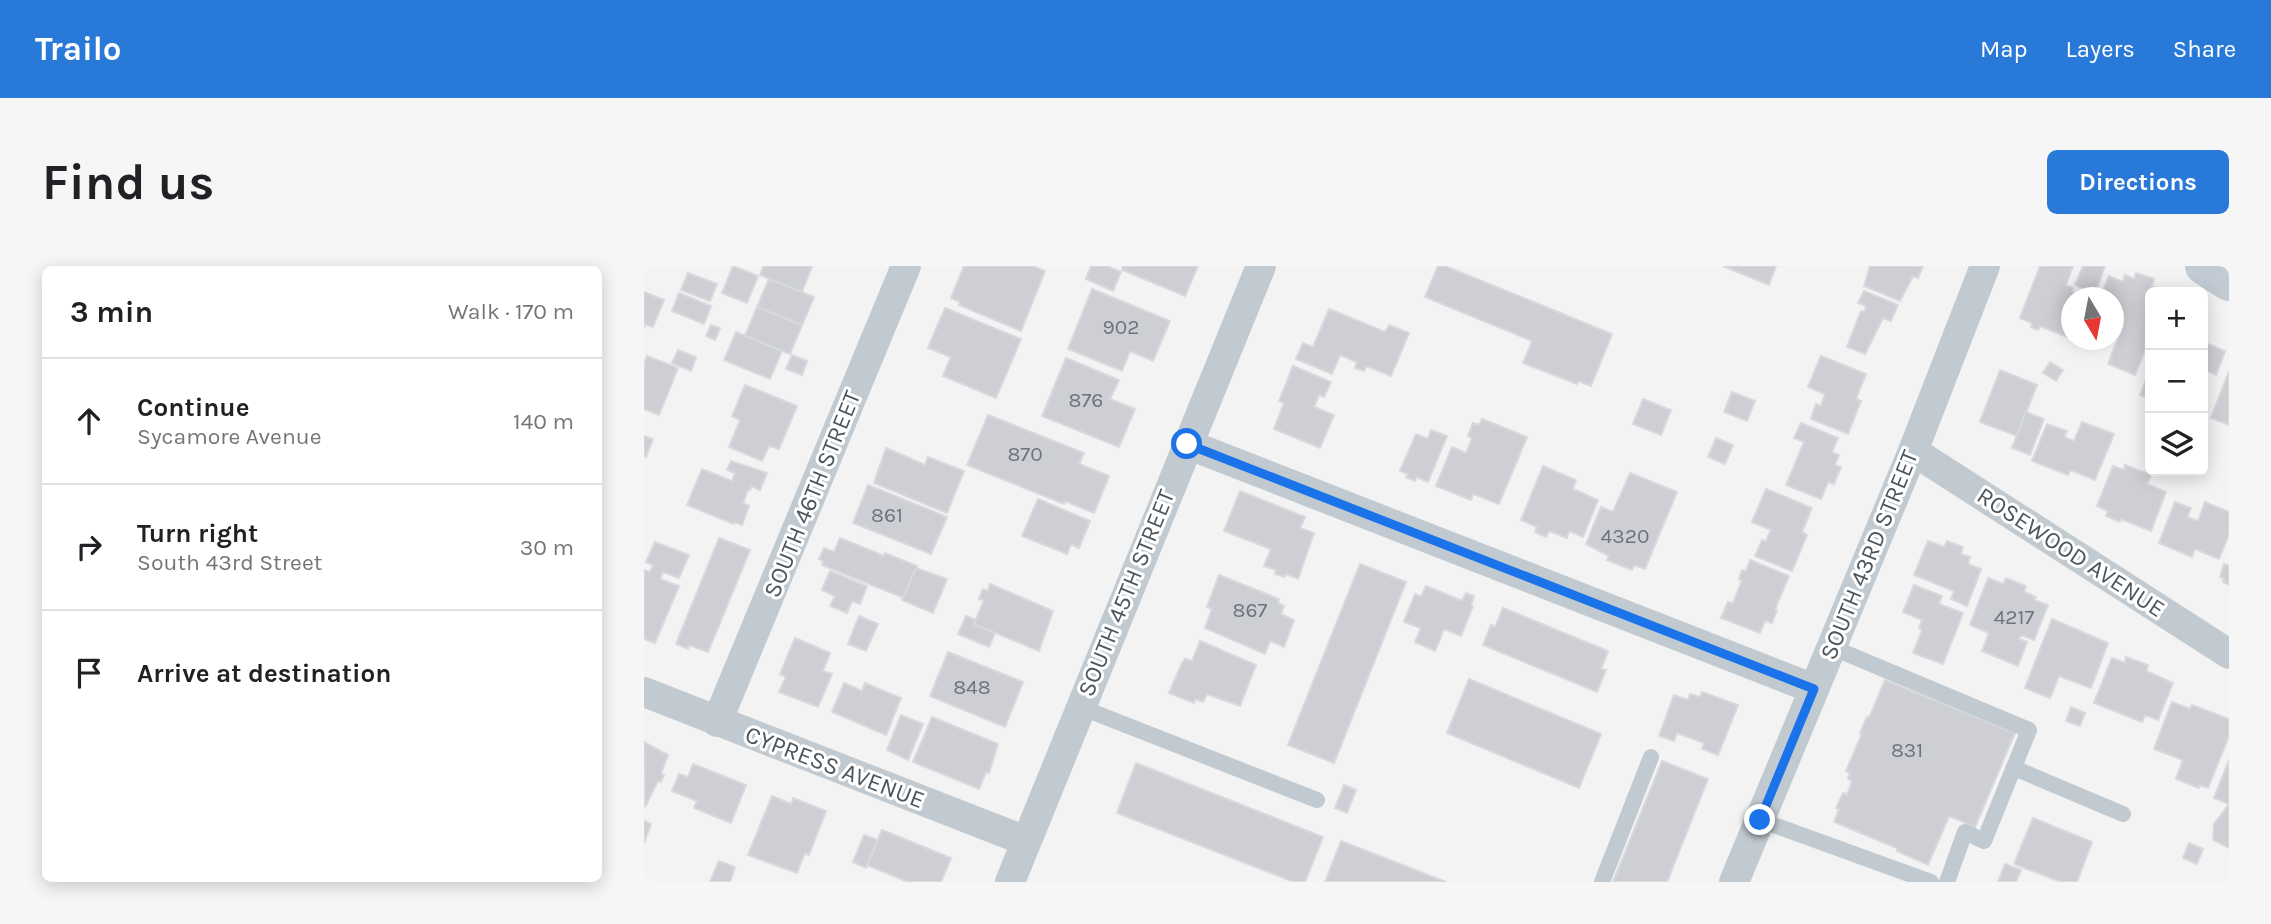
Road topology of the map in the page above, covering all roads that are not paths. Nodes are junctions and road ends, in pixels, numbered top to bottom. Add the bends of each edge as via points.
1 (906, 266) edge
2 (1261, 266) edge
3 (1985, 266) edge
4 (2204, 266) edge
5 (2229, 282) edge
6 (1187, 444) junction
7 (1913, 451) junction
8 (1831, 647) junction
9 (2229, 654) edge
10 (1814, 689) junction
11 (644, 692) edge
12 (1080, 707) junction
13 (718, 722) junction
14 (1651, 757) dead end
15 (2014, 768) junction
16 (1317, 800) dead end
17 (2123, 814) dead end
18 (1760, 820) junction
19 (1026, 841) junction
20 (1010, 882) edge
21 (1602, 882) edge
22 (1734, 882) edge
23 (1931, 882) edge
24 (1947, 882) edge

1 - 13 street, SOUTH 46TH STREET
2 - 6 street, SOUTH 45TH STREET
3 - 7 street, SOUTH 43RD STREET
4 - 5 main road
6 - 10 street
6 - 12 street, SOUTH 45TH STREET
7 - 8 street, SOUTH 43RD STREET
7 - 9 street, ROSEWOOD AVENUE
8 - 10 street, SOUTH 43RD STREET
8 - 15 lane via 2029,730
10 - 18 street, SOUTH 43RD STREET
11 - 13 street, CYPRESS AVENUE
12 - 16 lane
12 - 19 street, SOUTH 45TH STREET
13 - 19 street, CYPRESS AVENUE
14 - 21 lane
15 - 17 lane
15 - 24 lane via 1984,841 1965,832
18 - 22 street, SOUTH 43RD STREET
18 - 23 lane
19 - 20 street, SOUTH 45TH STREET

